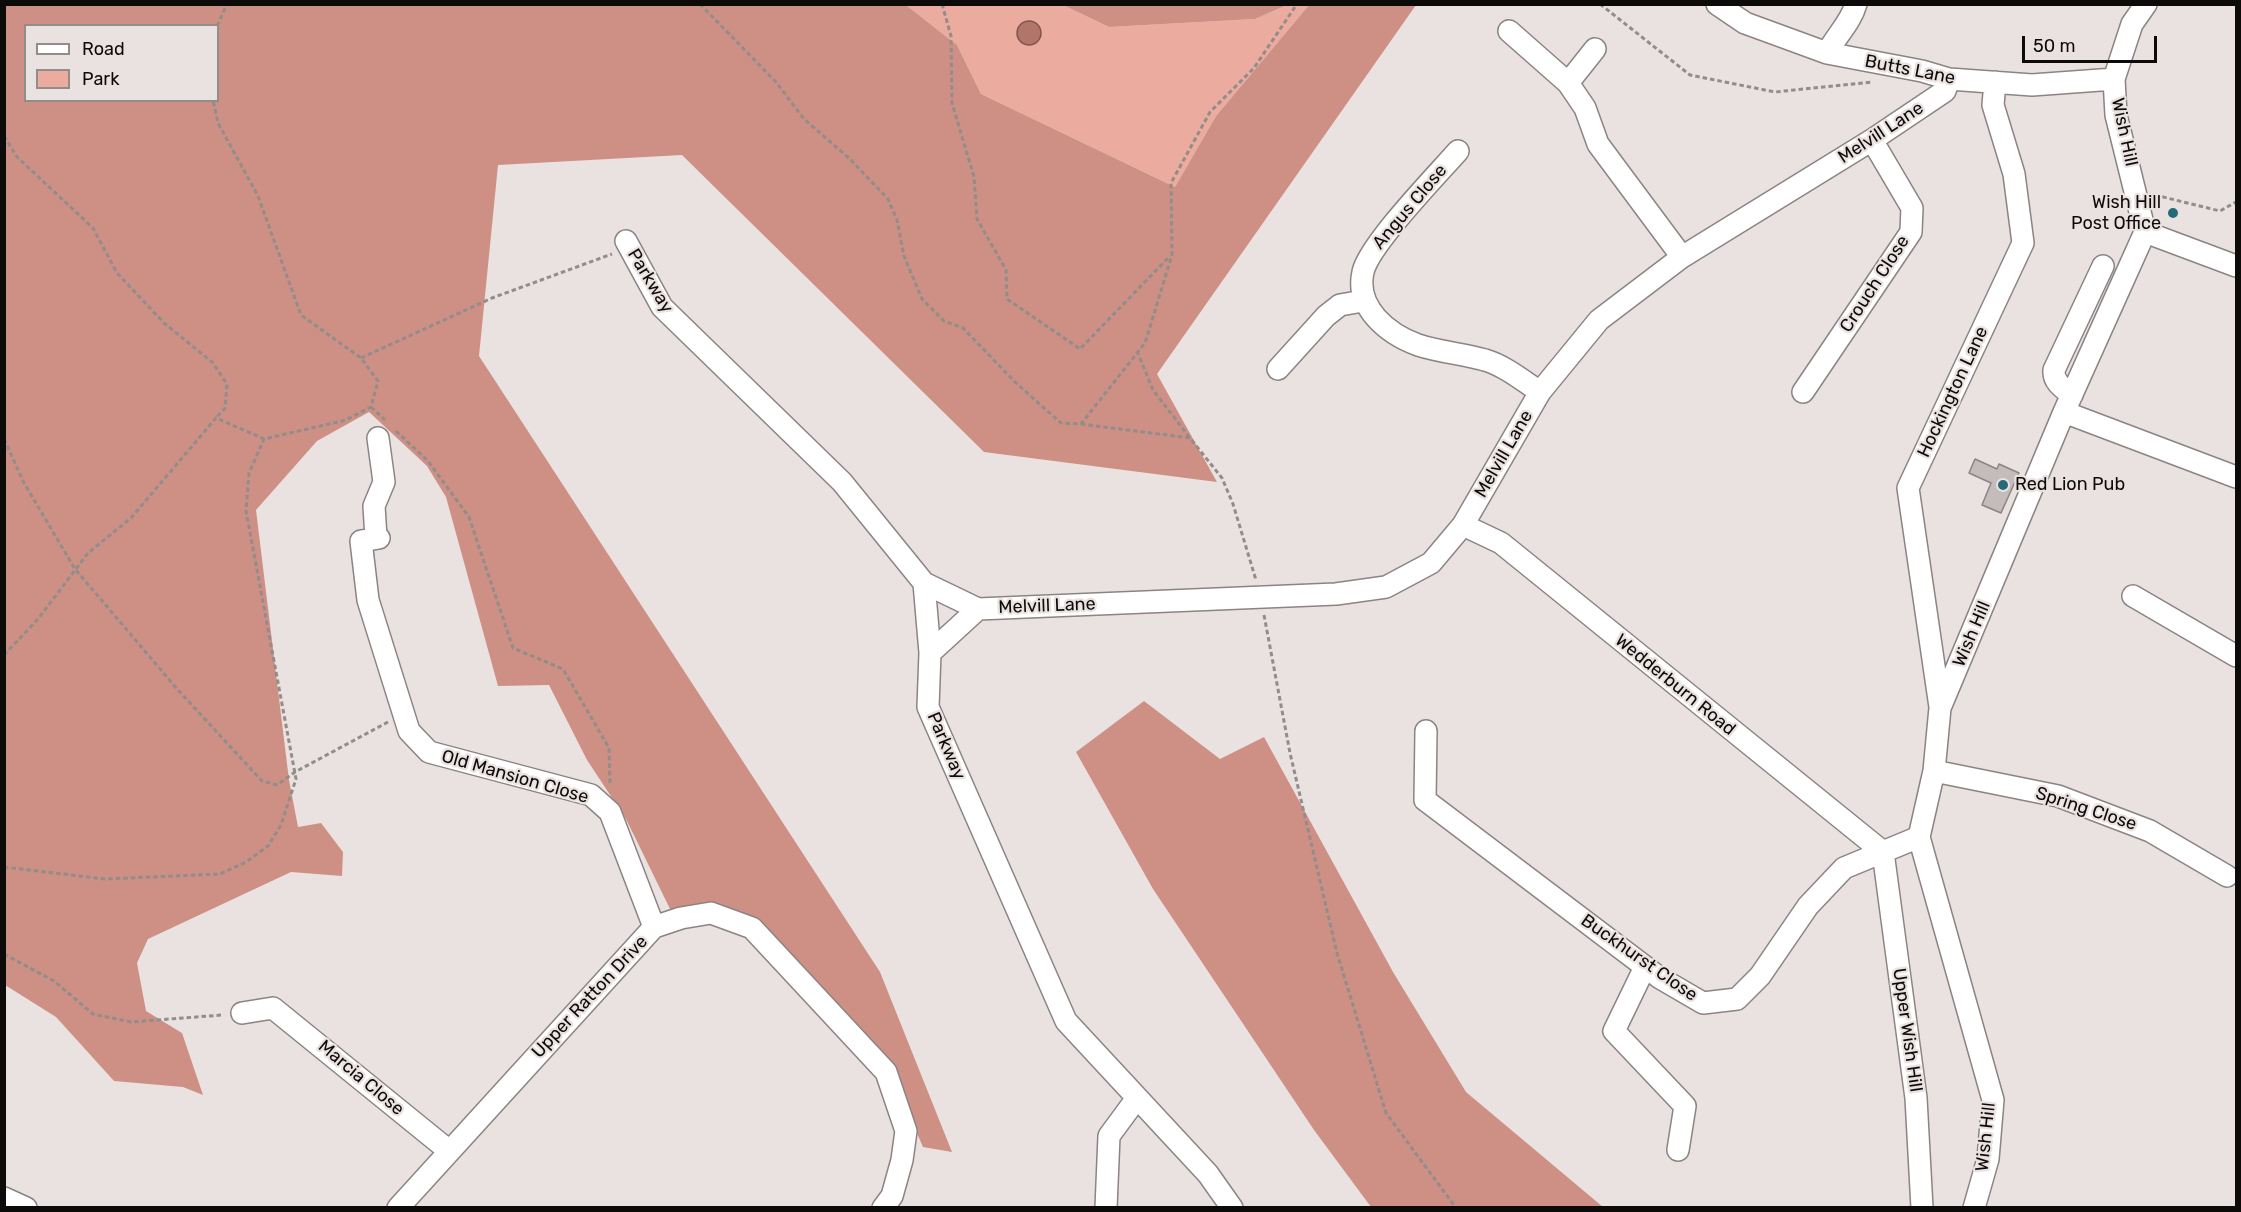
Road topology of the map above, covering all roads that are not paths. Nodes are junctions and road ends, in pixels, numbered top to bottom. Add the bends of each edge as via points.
1 (1717, 4) edge
2 (1857, 4) edge
3 (2146, 4) edge
4 (1509, 31) dead end
5 (1595, 49) dead end
6 (1827, 53) junction
7 (2114, 79) junction
8 (1949, 80) junction
9 (1995, 82) junction
10 (1568, 83) junction
11 (1872, 140) junction
12 (1458, 151) dead end
13 (2145, 231) junction
14 (628, 244) road end
15 (1682, 257) junction
16 (2103, 266) dead end
17 (2236, 266) edge
18 (1363, 301) junction
19 (1278, 369) dead end
20 (1540, 392) junction
21 (1803, 392) dead end
22 (2068, 404) junction
23 (387, 430) road end
24 (2236, 477) edge
25 (1463, 525) junction
26 (924, 583) junction
27 (2133, 596) dead end
28 (978, 609) junction
29 (930, 652) junction
30 (2236, 656) edge
31 (1941, 708) junction
32 (1426, 731) dead end
33 (1934, 771) junction
34 (1918, 837) junction
35 (1882, 852) junction
36 (2228, 876) dead end
37 (654, 927) junction
38 (1645, 967) junction
39 (242, 1013) road end
40 (1137, 1098) junction
41 (448, 1150) junction
42 (1678, 1150) dead end
43 (4, 1198) edge
44 (26, 1208) edge
45 (398, 1208) edge
46 (883, 1208) edge
47 (1106, 1208) edge
48 (1232, 1208) edge
49 (1922, 1208) edge
50 (1974, 1208) edge

1 - 6 street, Butts Lane via 1745,23
2 - 6 street
3 - 7 street via 2132,24
4 - 10 street
5 - 10 street
6 - 8 street, Butts Lane
7 - 9 street, Butts Lane via 2032,85
7 - 13 street, Wish Hill via 2116,115
8 - 9 street, Butts Lane
8 - 11 street, Melvill Lane via 1945,91
9 - 31 street, Hockington Lane via 1993,105 2014,174 2023,243 1908,488
10 - 15 street via 1585,108 1598,144
11 - 15 street, Melvill Lane
11 - 21 street, Crouch Close via 1912,208 1911,232
12 - 18 street, Angus Close via 1372,251 1362,273
13 - 17 street
13 - 22 street, Wish Hill
14 - 26 street, Parkway via 662,307 842,482
15 - 20 street, Melvill Lane via 1599,320
16 - 22 street via 2054,370
18 - 19 street via 1340,305 1326,316
18 - 20 street via 1387,329 1417,344 1504,368
20 - 25 street, Melvill Lane
22 - 24 street
22 - 31 street, Wish Hill
23 - 37 street, Old Mansion Close via 384,482 374,506 378,538 361,541 368,600 409,731 429,752 591,795 610,812
25 - 28 street, Melvill Lane via 1431,563 1386,587 1336,594
25 - 35 street, Wedderburn Road via 1501,543
26 - 28 street
26 - 29 street, Parkway
27 - 30 street
28 - 29 street
29 - 40 street, Parkway via 928,707 1066,1021
31 - 33 street, Wish Hill
32 - 38 street, Buckhurst Close via 1423,796
33 - 34 street, Wish Hill
33 - 36 street, Spring Close via 2058,796 2150,831
34 - 35 street, Buckhurst Close
34 - 50 street, Wish Hill via 1993,1100 1988,1159
35 - 38 street, Buckhurst Close via 1844,868 1808,906 1760,976 1737,999 1703,1003
35 - 49 street, Upper Wish Hill via 1916,1098
37 - 41 street, Upper Ratton Drive
37 - 46 street, Upper Ratton Drive via 711,913 752,928 885,1072 906,1131 892,1196
38 - 42 street via 1614,1031 1685,1106
39 - 41 street, Marcia Close via 275,998
40 - 47 street via 1109,1136
40 - 48 street, Parkway via 1208,1174
41 - 45 street, Upper Ratton Drive
43 - 44 street

